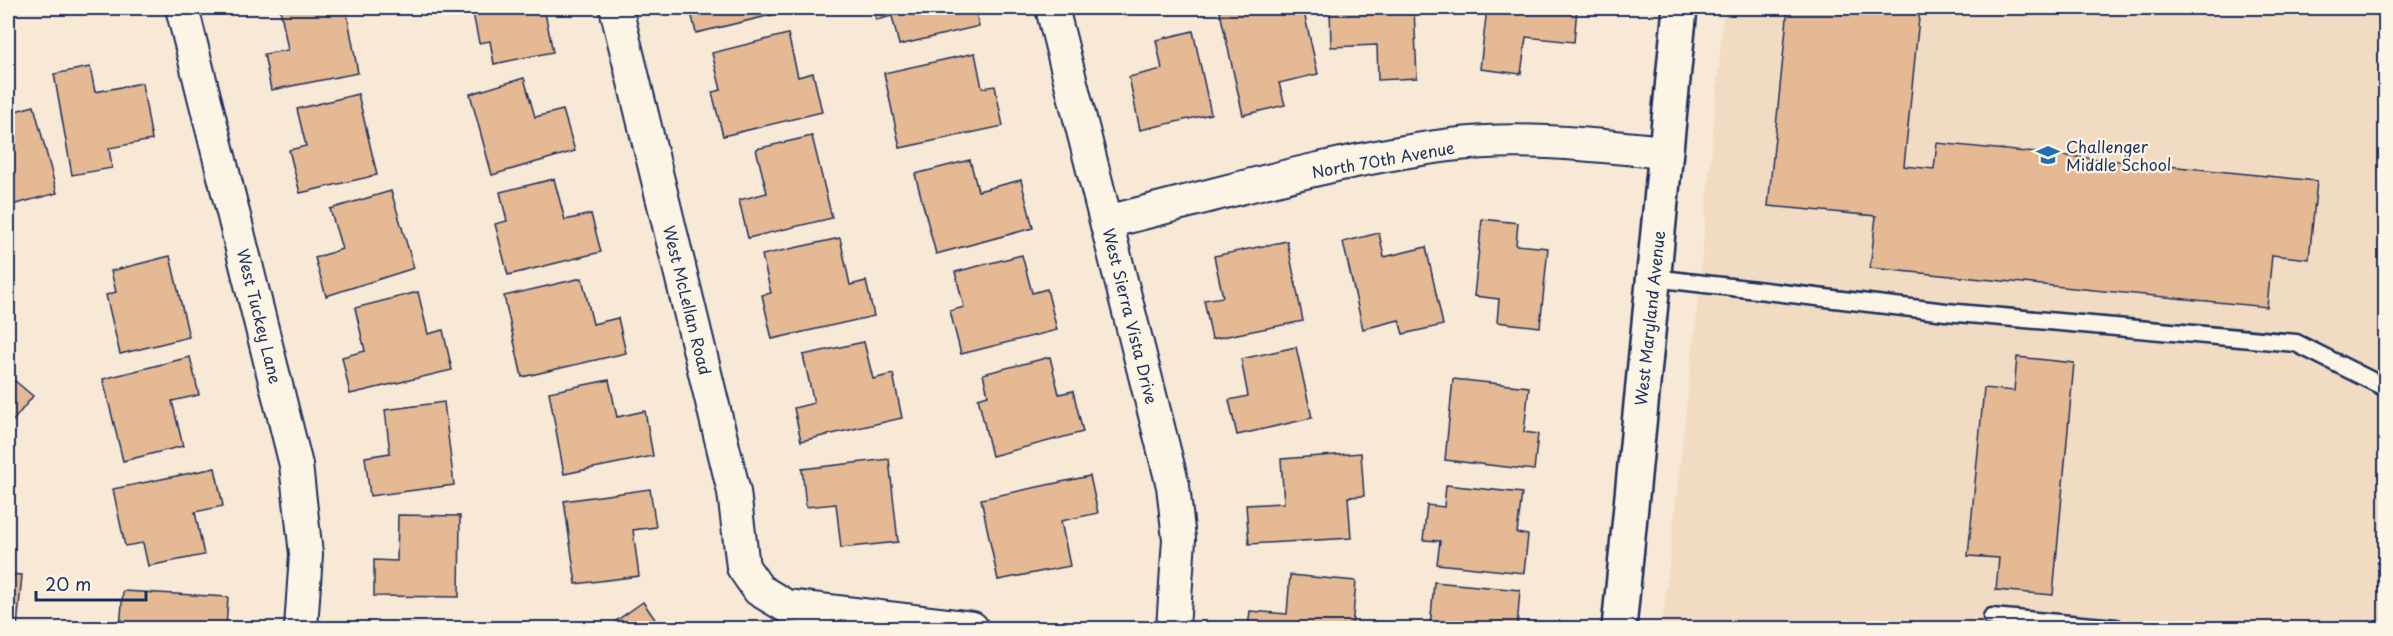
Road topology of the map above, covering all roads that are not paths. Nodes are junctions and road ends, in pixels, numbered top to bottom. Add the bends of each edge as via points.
1 (182, 8) edge
2 (616, 8) edge
3 (1052, 8) edge
4 (1680, 8) edge
5 (1665, 152) junction
6 (1107, 222) junction
7 (1653, 278) junction
8 (2385, 388) edge
9 (1992, 617) dead end
10 (302, 628) edge
11 (972, 628) edge
12 (1173, 628) edge
13 (1619, 628) edge
14 (2116, 628) edge

1 - 10 street, West Tuckey Lane via 296,465 306,554
2 - 11 street, West McLellan Road via 734,492 743,567 759,590 786,606
3 - 6 street, West Sierra Vista Drive
4 - 5 street, West Maryland Avenue
5 - 6 street, North 70th Avenue via 1545,141 1451,145 1335,166
5 - 7 street, West Maryland Avenue
6 - 12 street, West Sierra Vista Drive via 1173,486 1179,539
7 - 8 lane via 1946,312 2296,343
7 - 13 street, West Maryland Avenue
9 - 14 lane

